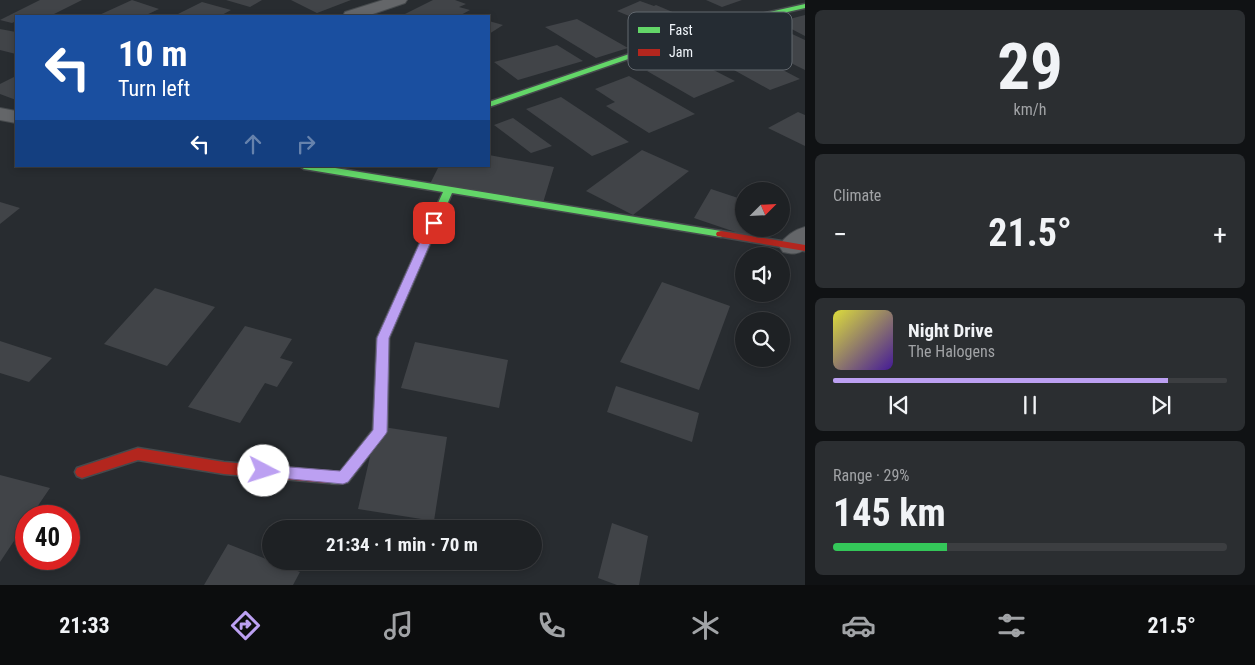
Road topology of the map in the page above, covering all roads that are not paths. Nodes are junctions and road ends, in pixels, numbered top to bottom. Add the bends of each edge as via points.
1 (399, 0) edge
2 (805, 6) edge
3 (778, 12) edge
4 (354, 15) edge
5 (628, 57) edge
6 (490, 105) edge
7 (0, 114) edge
8 (15, 117) edge
9 (317, 167) edge
10 (343, 169) edge
11 (449, 190) junction
12 (801, 243) edge
13 (82, 472) dead end

1 - 4 street
2 - 3 street
5 - 6 street
7 - 8 street
9 - 10 street
10 - 11 street
11 - 12 street
11 - 13 street via 383,338 380,432 343,478 224,468 138,454

